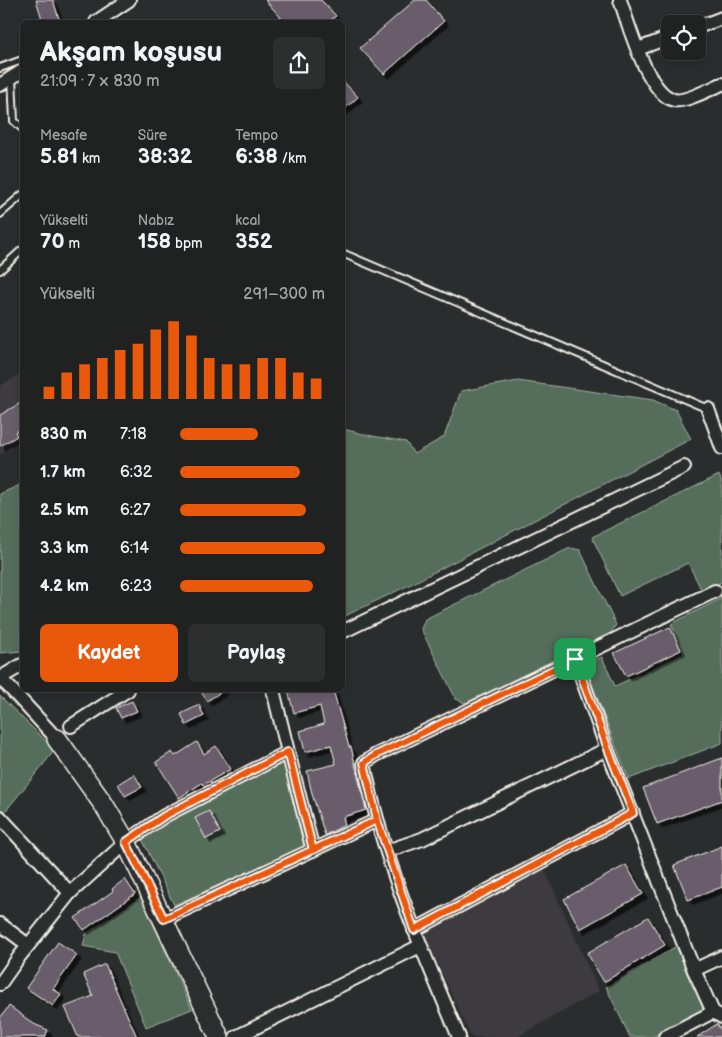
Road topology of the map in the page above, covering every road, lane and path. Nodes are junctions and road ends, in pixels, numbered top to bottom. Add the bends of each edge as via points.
1 (129, 0) edge
2 (620, 0) edge
3 (722, 18) edge
4 (99, 20) edge
5 (706, 24) edge
6 (661, 40) edge
7 (638, 49) junction
8 (20, 61) edge
9 (0, 68) edge
10 (18, 74) edge
11 (722, 84) edge
12 (0, 85) edge
13 (20, 126) edge
14 (20, 197) edge
15 (0, 214) edge
16 (20, 252) edge
17 (345, 254) edge
18 (0, 270) edge
19 (708, 409) joint
20 (722, 448) edge
21 (684, 467) dead end
22 (715, 591) dead end
23 (345, 631) edge
24 (575, 659) junction
25 (20, 666) edge
26 (0, 678) edge
27 (125, 692) edge
28 (273, 692) edge
29 (71, 726) dead end
30 (57, 739) joint
31 (608, 749) junction
32 (288, 752) junction
33 (633, 813) junction
34 (377, 820) junction
35 (1, 821) edge
36 (126, 842) junction
37 (313, 850) junction
38 (387, 851) junction
39 (70, 893) junction
40 (164, 919) junction
41 (0, 924) edge
42 (414, 930) junction
43 (28, 945) junction
44 (420, 946) junction
45 (722, 957) edge
46 (694, 970) junction
47 (0, 984) edge
48 (717, 1015) edge
49 (219, 1037) edge
50 (236, 1037) edge
51 (459, 1037) edge
52 (665, 1037) edge

1 - 4 street
2 - 7 street
3 - 5 street
6 - 7 street
7 - 11 street via 648,76 657,89 674,100
8 - 9 lane
10 - 12 street
10 - 13 lane via 14,121
14 - 15 lane
16 - 18 lane
17 - 19 lane
19 - 20 street
21 - 23 street
22 - 24 street
24 - 31 street
24 - 34 street via 364,763
25 - 26 street
26 - 30 street
27 - 29 street
28 - 32 street
30 - 36 street
31 - 33 street
31 - 38 street via 422,839
32 - 36 street via 164,816
32 - 37 street
33 - 42 street
33 - 46 street
34 - 37 street
34 - 38 street
35 - 39 street
36 - 39 street
36 - 40 street
37 - 40 street
38 - 42 street
39 - 43 street
40 - 49 street
41 - 43 street
42 - 44 street
43 - 47 street
44 - 50 street
44 - 51 street
45 - 46 street
46 - 48 street
48 - 52 street

